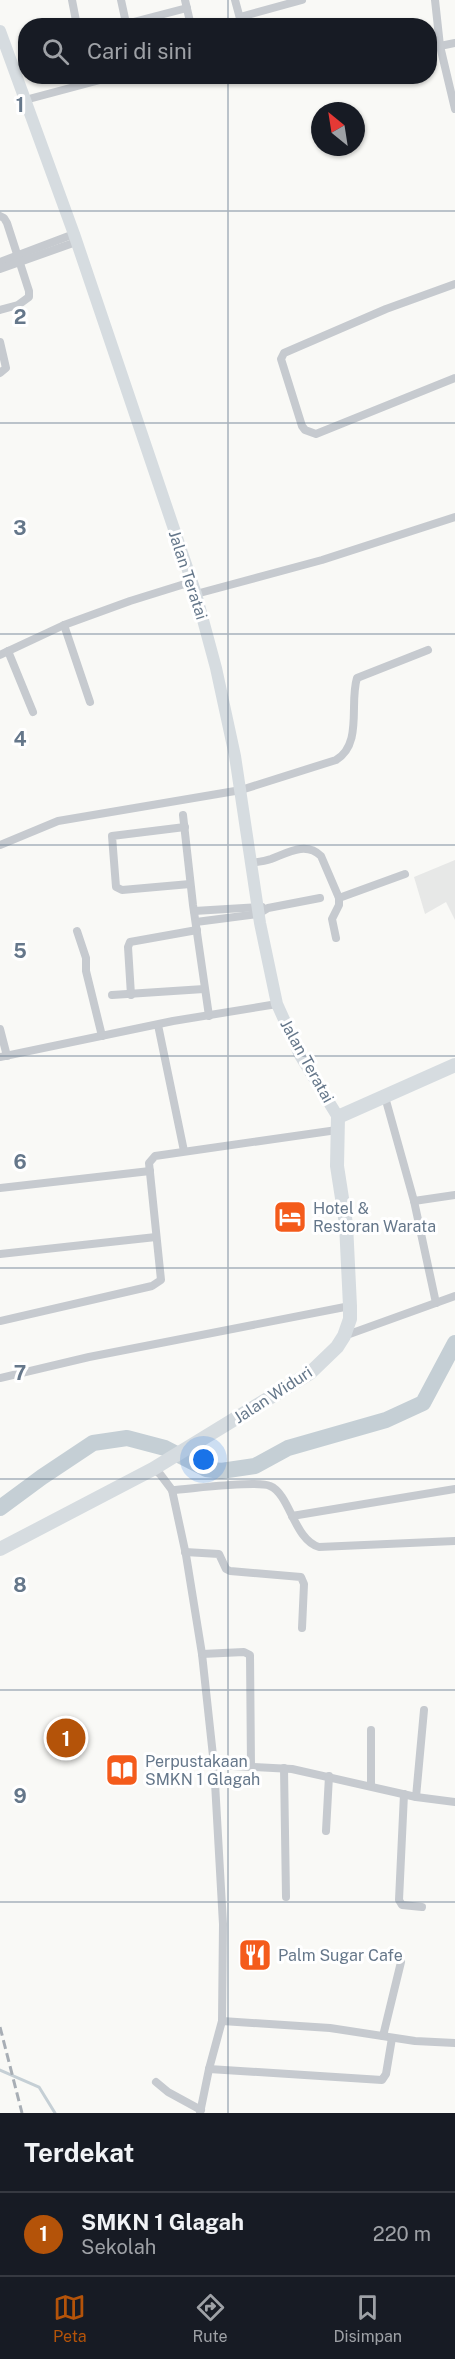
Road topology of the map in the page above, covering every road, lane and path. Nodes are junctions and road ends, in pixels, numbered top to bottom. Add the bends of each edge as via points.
1 (72, 0) edge
2 (121, 0) edge
3 (235, 0) edge
4 (302, 0) edge
5 (435, 0) edge
6 (186, 4) edge
7 (75, 18) edge
8 (122, 18) edge
9 (141, 18) edge
10 (240, 18) edge
11 (250, 18) edge
12 (437, 18) edge
13 (437, 18) edge
14 (1, 35) edge
15 (455, 42) edge
16 (440, 46) junction
17 (18, 81) edge
18 (19, 84) edge
19 (77, 84) edge
20 (25, 100) junction
21 (455, 108) edge
22 (0, 216) edge
23 (75, 238) junction
24 (18, 259) junction
25 (0, 262) edge
26 (0, 269) edge
27 (455, 284) edge
28 (0, 310) edge
29 (0, 342) edge
30 (0, 373) edge
31 (455, 378) edge
32 (455, 517) edge
33 (194, 588) junction
34 (64, 625) junction
35 (428, 650) dead end
36 (4, 653) edge
37 (90, 702) dead end
38 (33, 712) dead end
39 (241, 790) junction
40 (183, 815) dead end
41 (185, 827) junction
42 (0, 845) edge
43 (251, 863) junction
44 (405, 874) dead end
45 (190, 884) junction
46 (320, 898) dead end
47 (339, 898) junction
48 (261, 910) junction
49 (194, 911) junction
50 (196, 926) junction
51 (77, 931) dead end
52 (336, 938) dead end
53 (204, 989) junction
54 (112, 995) dead end
55 (131, 995) junction
56 (277, 1004) junction
57 (210, 1016) junction
58 (158, 1025) junction
59 (0, 1029) edge
60 (102, 1036) junction
61 (3, 1057) edge
62 (455, 1065) edge
63 (385, 1097) junction
64 (338, 1124) junction
65 (184, 1151) junction
66 (150, 1170) junction
67 (0, 1188) edge
68 (455, 1195) edge
69 (414, 1201) junction
70 (156, 1237) junction
71 (0, 1254) edge
72 (455, 1296) edge
73 (436, 1303) junction
74 (350, 1306) junction
75 (0, 1321) edge
76 (344, 1336) junction
77 (0, 1378) edge
78 (155, 1467) junction
79 (455, 1489) edge
80 (172, 1490) junction
81 (292, 1516) junction
82 (455, 1541) edge
83 (0, 1549) edge
84 (185, 1552) junction
85 (302, 1628) dead end
86 (202, 1654) junction
87 (424, 1710) dead end
88 (371, 1730) dead end
89 (214, 1765) junction
90 (251, 1766) junction
91 (284, 1768) junction
92 (329, 1776) junction
93 (371, 1786) junction
94 (404, 1794) junction
95 (416, 1797) junction
96 (455, 1802) edge
97 (326, 1831) dead end
98 (286, 1897) dead end
99 (422, 1907) dead end
100 (401, 1962) dead end
101 (222, 2021) junction
102 (387, 2037) junction
103 (455, 2043) edge
104 (209, 2069) junction
105 (156, 2082) dead end
106 (201, 2112) edge

1 - 7 street
2 - 8 street
3 - 10 street
4 - 11 street
5 - 13 street
6 - 9 street
12 - 16 street
14 - 17 street, Jalan Teratai
15 - 16 street
16 - 21 street
18 - 20 street, Jalan Teratai
19 - 20 street
20 - 23 street, Jalan Teratai
22 - 24 street via 7,223
23 - 24 street
23 - 33 street, Jalan Teratai
24 - 25 street
24 - 26 street
24 - 28 street via 29,297
27 - 31 street via 386,309 284,353 281,359 302,426 316,434
29 - 30 street via 6,368
32 - 33 street via 322,560
33 - 34 street
33 - 39 street, Jalan Teratai via 216,668
34 - 36 street
34 - 37 street
35 - 39 street via 357,678 353,726 344,756
36 - 38 street
39 - 42 street via 58,821
39 - 43 street, Jalan Teratai
40 - 41 street
41 - 45 street
41 - 45 street via 113,835 113,870 116,887 122,890
43 - 47 street via 297,849 310,849 321,856
43 - 48 street, Jalan Teratai
44 - 47 street
45 - 49 street
46 - 48 street
47 - 52 street via 332,919
48 - 49 street
48 - 50 street
48 - 56 street, Jalan Teratai
49 - 50 street
50 - 53 street
50 - 55 street via 130,942
51 - 60 street
53 - 55 street
53 - 57 street
54 - 55 street
56 - 57 street
56 - 64 street, Jalan Teratai
57 - 58 street
58 - 60 street
58 - 65 street
59 - 61 street
60 - 61 street
62 - 63 main road
63 - 64 main road
63 - 69 street
64 - 65 street
64 - 74 main road, Jalan Widuri via 337,1166 346,1224
65 - 66 street via 155,1156 148,1163
66 - 67 street
66 - 70 street
68 - 69 street
69 - 73 street
70 - 71 street
70 - 75 street via 161,1274 158,1284
72 - 73 street
73 - 76 street
74 - 76 main road, Jalan Widuri
74 - 77 street
76 - 78 main road, Jalan Widuri via 327,1359 310,1373
78 - 80 street
78 - 83 main road, Jalan Widuri
79 - 81 street
80 - 81 street via 270,1485
80 - 84 street
81 - 82 street via 307,1540 319,1547
84 - 85 street via 219,1554 230,1571 301,1577
84 - 86 street
86 - 89 street
86 - 90 street via 250,1655
87 - 95 street
88 - 93 street
89 - 90 street
89 - 101 street via 223,1924
90 - 91 street
91 - 92 street
91 - 98 street
92 - 93 street
92 - 97 street
93 - 94 street
94 - 95 street
94 - 99 street via 399,1900 402,1905
95 - 96 street
100 - 102 street
101 - 102 street via 330,2028
101 - 104 street
102 - 103 street
102 - 104 street via 386,2074 382,2080
104 - 106 street
105 - 106 street

